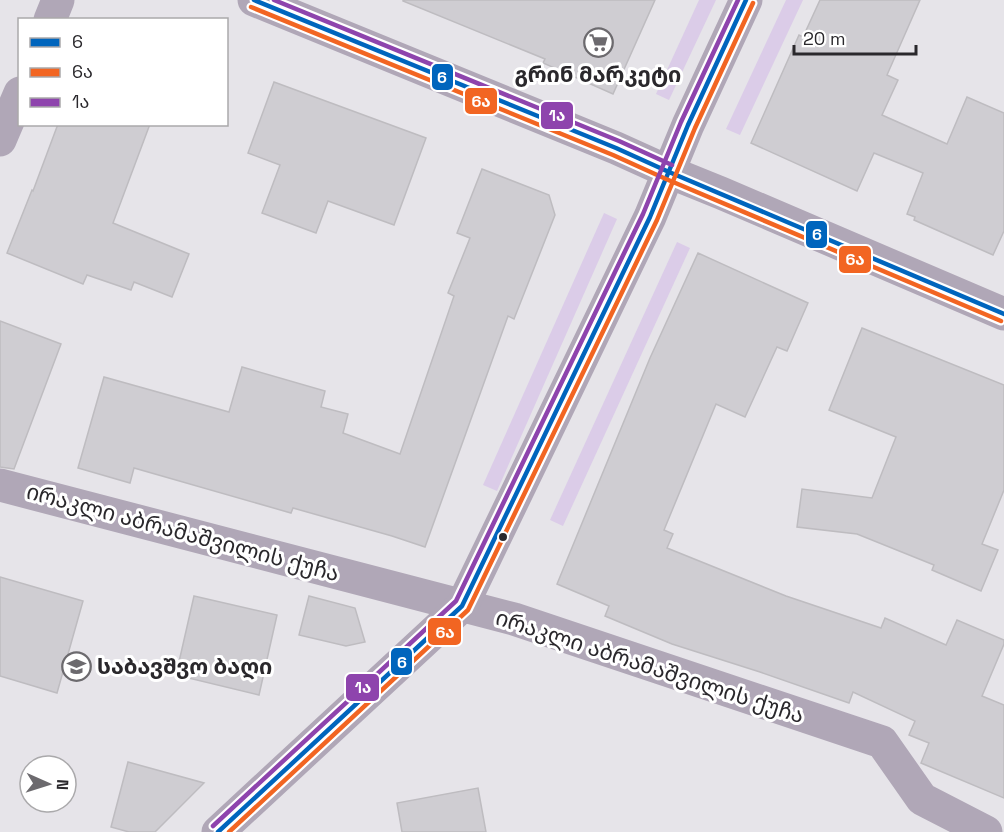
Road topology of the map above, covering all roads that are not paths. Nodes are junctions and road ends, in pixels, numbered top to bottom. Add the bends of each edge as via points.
1 (58, 0) edge
2 (254, 0) edge
3 (746, 0) edge
4 (51, 18) edge
5 (18, 98) edge
6 (0, 140) edge
7 (669, 172) junction
8 (1004, 314) edge
9 (0, 485) edge
10 (462, 606) junction
11 (218, 832) edge
12 (986, 832) edge

1 - 4 street
2 - 7 street
3 - 7 street
5 - 6 street
7 - 8 street
7 - 10 street
9 - 10 street, ირაკლი აბრამაშვილის ქუჩა
10 - 11 street
10 - 12 street, ირაკლი აბრამაშვილის ქუჩა via 514,619 882,742 922,799

